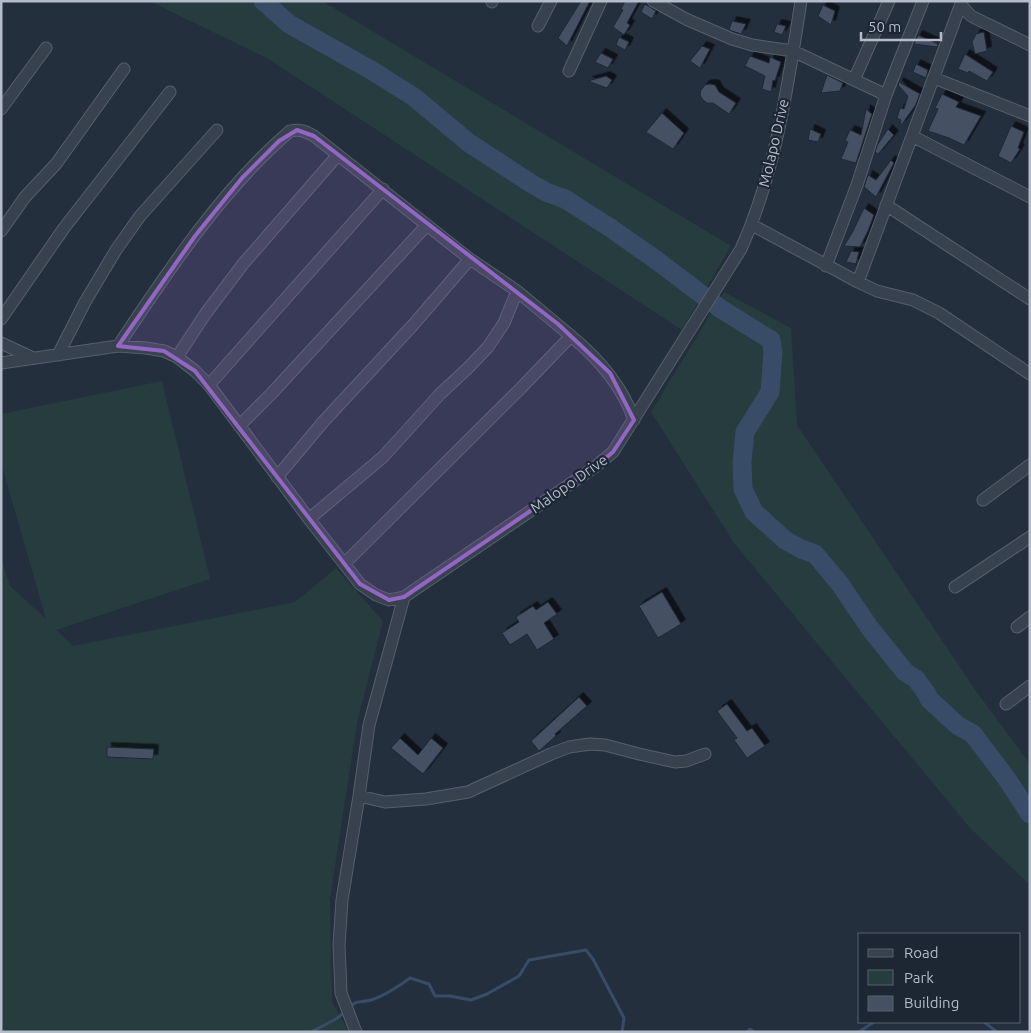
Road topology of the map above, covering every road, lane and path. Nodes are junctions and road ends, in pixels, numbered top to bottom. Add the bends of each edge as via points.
1 (551, 1) edge
2 (601, 1) edge
3 (652, 1) edge
4 (801, 1) edge
5 (890, 1) edge
6 (923, 1) edge
7 (962, 3) edge
8 (538, 26) dead end
9 (1030, 45) edge
10 (46, 48) dead end
11 (793, 51) junction
12 (124, 69) dead end
13 (569, 71) dead end
14 (934, 78) junction
15 (854, 80) junction
16 (170, 92) dead end
17 (886, 95) junction
18 (1, 109) edge
19 (1030, 116) edge
20 (217, 130) dead end
21 (912, 136) junction
22 (338, 156) junction
23 (383, 189) junction
24 (1030, 197) edge
25 (886, 205) junction
26 (752, 225) junction
27 (426, 226) junction
28 (1, 231) edge
29 (470, 259) junction
30 (826, 266) junction
31 (724, 278) joint
32 (858, 282) junction
33 (517, 291) junction
34 (1030, 299) edge
35 (1, 319) edge
36 (571, 336) junction
37 (1, 343) edge
38 (118, 346) junction
39 (58, 355) junction
40 (177, 357) junction
41 (33, 358) junction
42 (1, 363) edge
43 (1030, 374) edge
44 (209, 385) junction
45 (634, 420) junction
46 (240, 426) junction
47 (1030, 465) edge
48 (277, 476) junction
49 (983, 500) dead end
50 (310, 519) junction
51 (1030, 537) edge
52 (344, 564) junction
53 (955, 587) dead end
54 (404, 597) junction
55 (1030, 617) edge
56 (1017, 626) dead end
57 (1030, 686) edge
58 (1006, 704) dead end
59 (705, 754) dead end
60 (359, 796) junction
61 (356, 1032) edge

1 - 8 street
2 - 13 street
3 - 11 street via 732,39
4 - 11 street, Molapo Drive
5 - 15 street
6 - 17 street
7 - 9 street via 971,16
7 - 14 street
10 - 18 street
11 - 15 street
11 - 26 street, Molapo Drive via 772,163
12 - 28 street via 56,164 25,197
14 - 19 street
14 - 21 street
15 - 17 street
16 - 35 street via 64,228
17 - 30 street
20 - 39 street via 140,216 85,302
21 - 24 street
21 - 25 street
22 - 23 street
22 - 38 street via 305,131 290,131 242,178 195,236
22 - 40 street via 243,264
23 - 27 street
23 - 44 street
25 - 32 street
25 - 34 street
26 - 30 street
26 - 31 street, Molapo Drive
27 - 29 street
27 - 46 street
29 - 33 street
29 - 48 street
30 - 32 street
31 - 45 street, Malopo Drive
32 - 43 street via 877,291 913,300 939,313
33 - 36 street
33 - 50 street via 504,323 488,347 383,457
36 - 45 street via 610,373
36 - 52 street
37 - 41 street
38 - 39 street
38 - 40 street via 164,351
39 - 41 street
40 - 44 street
41 - 42 street
44 - 46 street
45 - 54 street, Malopo Drive via 614,452 595,467
46 - 48 street
47 - 49 street
48 - 50 street
50 - 52 street
51 - 53 street
52 - 54 street via 360,584 376,596 389,600
54 - 60 street via 368,724
55 - 56 street
57 - 58 street
59 - 60 street via 675,762 590,744 551,754 468,792 385,802
60 - 61 street via 342,900 339,945 341,993

